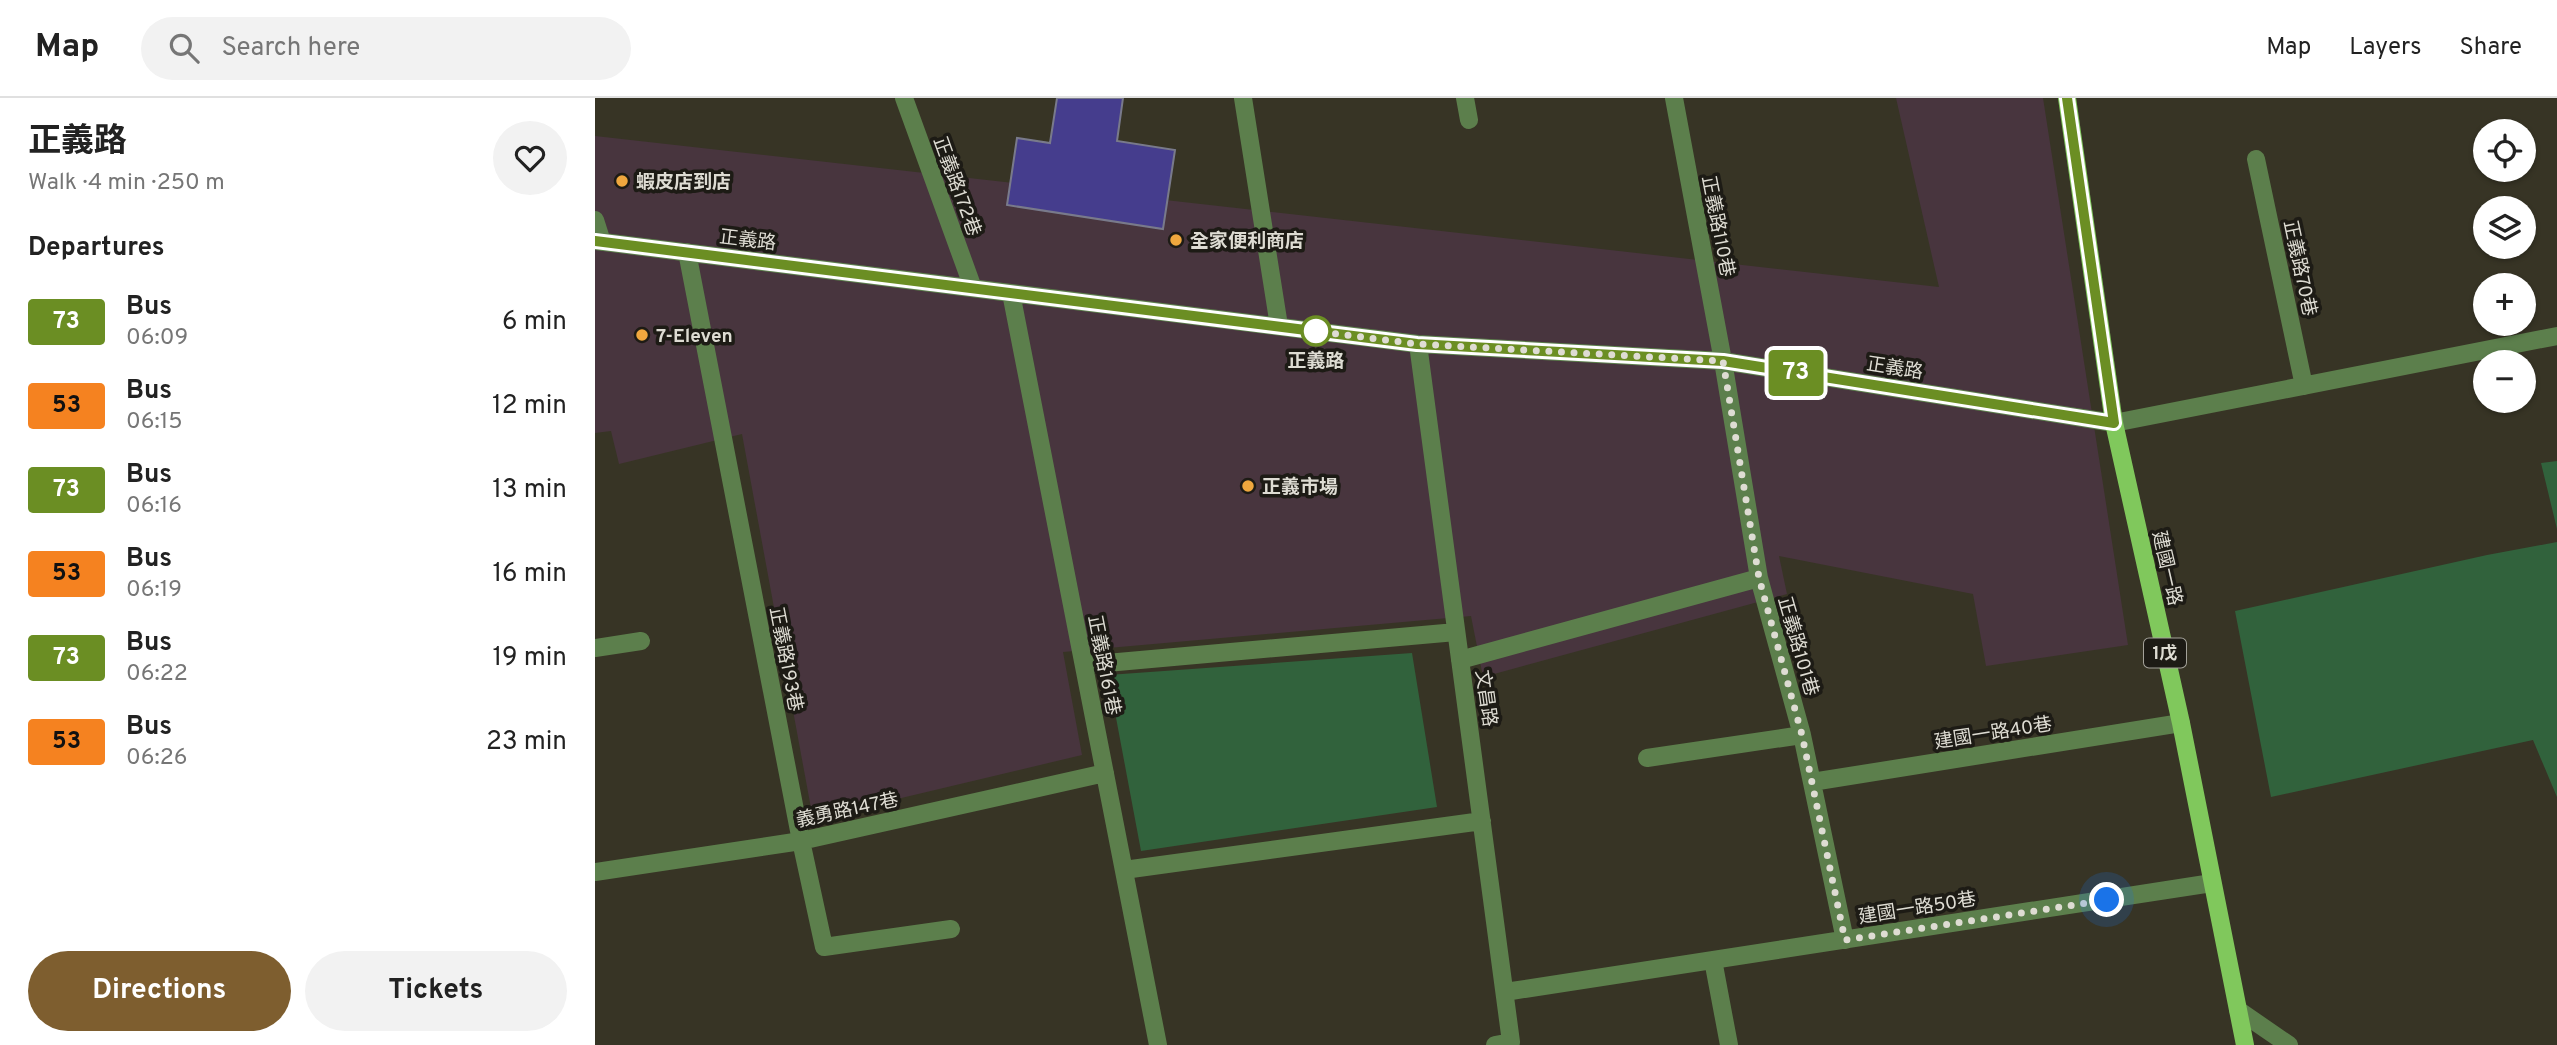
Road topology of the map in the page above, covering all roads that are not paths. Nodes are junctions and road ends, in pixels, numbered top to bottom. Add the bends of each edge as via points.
1 (904, 98) edge
2 (1243, 98) edge
3 (1465, 98) edge
4 (1674, 98) edge
5 (2067, 98) edge
6 (1469, 120) dead end
7 (2256, 159) dead end
8 (595, 220) edge
9 (599, 241) edge
10 (687, 252) junction
11 (972, 288) junction
12 (1011, 293) junction
13 (1279, 326) junction
14 (2557, 336) edge
15 (1417, 344) junction
16 (1723, 361) junction
17 (2304, 386) junction
18 (2114, 423) junction
19 (1759, 578) junction
20 (1456, 632) junction
21 (642, 641) dead end
22 (595, 648) edge
23 (1460, 660) junction
24 (1084, 664) junction
25 (2181, 723) junction
26 (1802, 735) junction
27 (1647, 758) dead end
28 (1105, 773) junction
29 (1812, 782) junction
30 (1482, 821) junction
31 (801, 841) junction
32 (1124, 870) junction
33 (595, 872) edge
34 (2211, 883) junction
35 (951, 929) dead end
36 (1845, 940) junction
37 (1713, 960) junction
38 (1505, 992) junction
39 (2238, 1010) junction
40 (1158, 1045) edge
41 (1495, 1045) edge
42 (1729, 1045) edge
43 (2245, 1045) edge
44 (2289, 1045) edge

1 - 11 street, 正義路172巷
2 - 13 street
3 - 6 street
4 - 16 street, 正義路110巷
5 - 18 main road, 建國一路 / 1戊
7 - 17 street, 正義路70巷
8 - 9 street
9 - 10 street, 正義路
10 - 11 street, 正義路
10 - 31 street, 正義路193巷
11 - 12 street, 正義路
12 - 13 street, 正義路
12 - 24 street, 正義路161巷
13 - 15 street, 正義路
14 - 17 street, 正義路
15 - 16 street, 正義路
15 - 20 street, 文昌路
16 - 18 street, 正義路
16 - 19 street, 正義路101巷
17 - 18 street, 正義路
18 - 25 main road, 建國一路 / 1戊
19 - 23 street
19 - 26 street, 正義路101巷
20 - 23 street, 文昌路
20 - 24 street
21 - 22 street
23 - 30 street, 文昌路
24 - 28 street, 正義路161巷
25 - 29 street, 建國一路40巷
25 - 34 main road, 建國一路 / 1戊
26 - 27 street
26 - 29 street, 正義路101巷
28 - 31 street, 義勇路147巷
28 - 32 street, 正義路161巷
29 - 36 street, 正義路101巷
30 - 32 street
30 - 38 street, 文昌路
31 - 33 street, 義勇路147巷
31 - 35 street, 正義路193巷 via 824,947
32 - 40 street, 正義路161巷
34 - 36 street, 建國一路50巷
34 - 39 main road, 建國一路 / 1戊
36 - 37 street, 建國一路50巷
37 - 38 street, 建國一路50巷
37 - 42 street
38 - 41 street, 文昌路 via 1511,1042
39 - 43 main road, 建國一路 / 1戊
39 - 44 street

